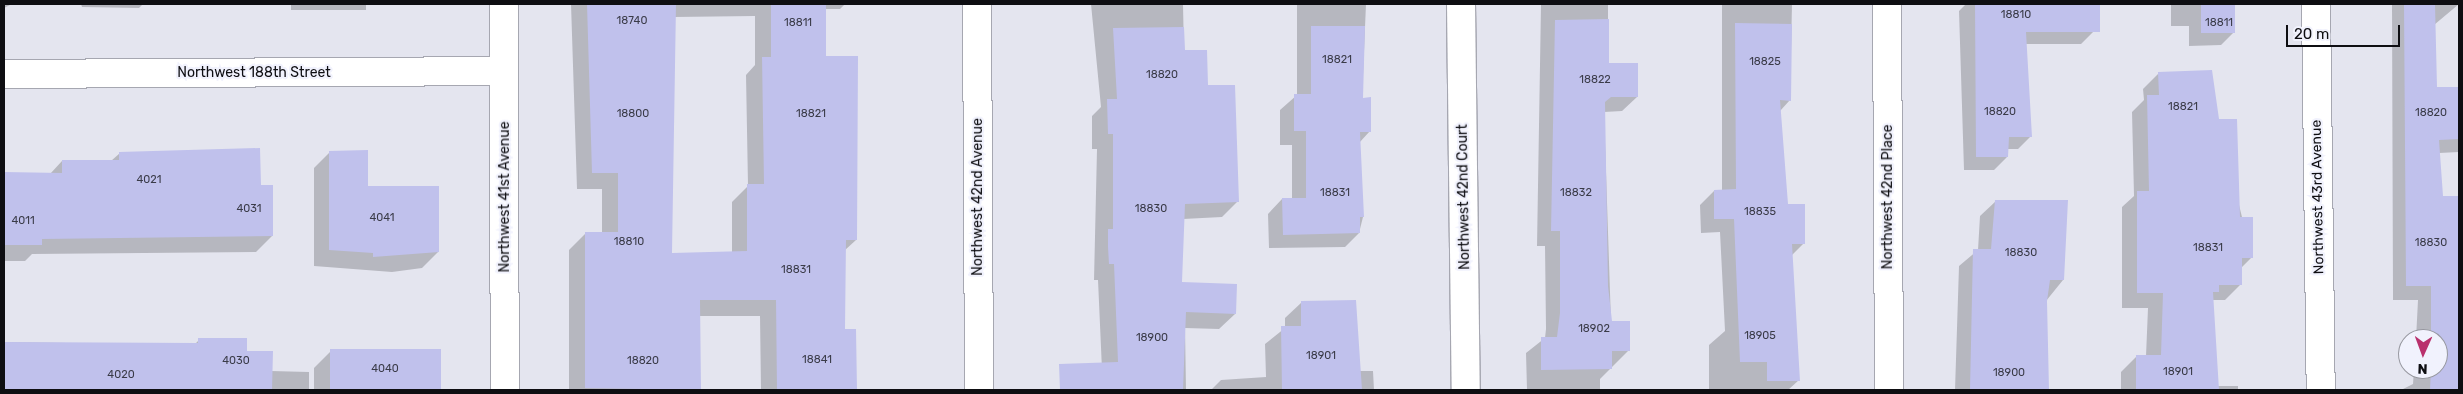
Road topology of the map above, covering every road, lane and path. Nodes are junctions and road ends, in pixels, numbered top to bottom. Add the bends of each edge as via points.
1 (504, 4) edge
2 (977, 4) edge
3 (1461, 4) edge
4 (1887, 4) edge
5 (2316, 4) edge
6 (504, 71) junction
7 (4, 74) edge
8 (505, 390) edge
9 (979, 390) edge
10 (1466, 390) edge
11 (1888, 390) edge
12 (2321, 390) edge

1 - 6 street, Northwest 41st Avenue
2 - 9 street, Northwest 42nd Avenue
3 - 10 street, Northwest 42nd Court
4 - 11 street, Northwest 42nd Place
5 - 12 street, Northwest 43rd Avenue
6 - 7 street, Northwest 188th Street
6 - 8 street, Northwest 41st Avenue

